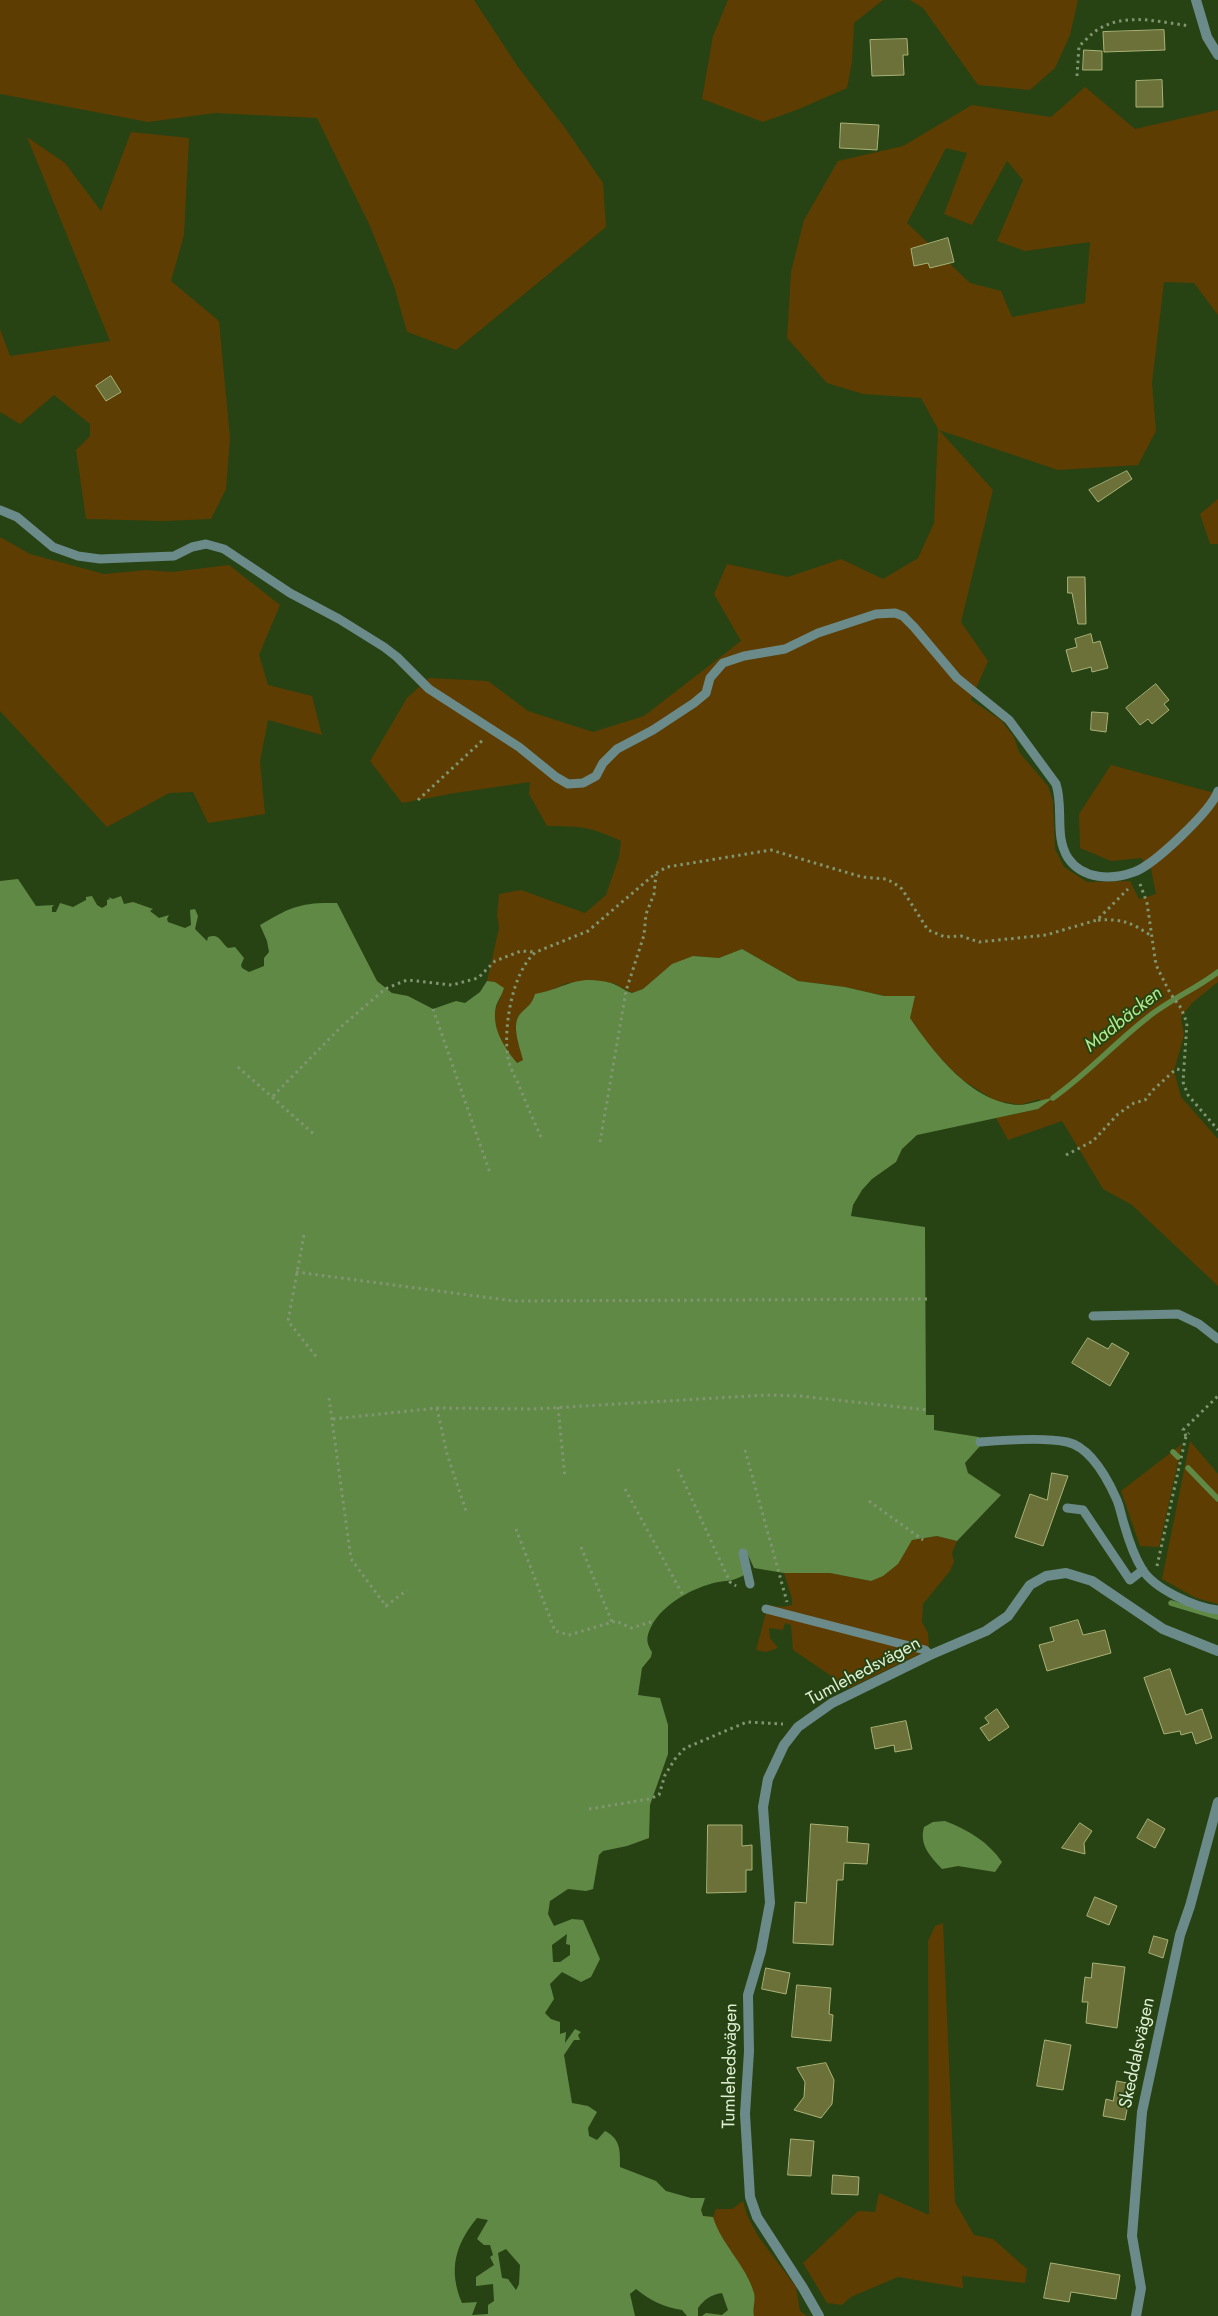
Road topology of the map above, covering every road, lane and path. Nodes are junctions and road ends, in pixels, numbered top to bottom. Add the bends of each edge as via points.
1 (1196, 0) edge
2 (1190, 26) dead end
3 (1218, 55) edge
4 (1078, 76) dead end
5 (0, 510) edge
6 (493, 730) junction
7 (1218, 791) edge
8 (418, 800) dead end
9 (1135, 872) junction
10 (656, 873) junction
11 (1140, 883) junction
12 (1135, 885) dead end
13 (1130, 886) dead end
14 (1097, 920) junction
15 (1151, 936) junction
16 (536, 952) junction
17 (433, 1009) dead end
18 (238, 1067) dead end
19 (1183, 1070) junction
20 (273, 1096) junction
21 (1218, 1130) edge
22 (316, 1136) dead end
23 (541, 1137) dead end
24 (600, 1142) dead end
25 (1066, 1154) dead end
26 (490, 1173) dead end
27 (304, 1235) dead end
28 (296, 1272) junction
29 (927, 1299) dead end
30 (1093, 1316) dead end
31 (1218, 1339) edge
32 (318, 1359) dead end
33 (1218, 1396) edge
34 (329, 1398) dead end
35 (558, 1407) junction
36 (437, 1408) junction
37 (927, 1410) dead end
38 (333, 1419) junction
39 (980, 1442) dead end
40 (746, 1450) dead end
41 (678, 1469) dead end
42 (565, 1478) dead end
43 (625, 1489) dead end
44 (869, 1501) dead end
45 (1067, 1508) dead end
46 (466, 1511) dead end
47 (516, 1529) dead end
48 (923, 1540) dead end
49 (582, 1548) dead end
50 (743, 1553) dead end
51 (1143, 1570) junction
52 (730, 1582) dead end
53 (1154, 1582) junction
54 (750, 1584) dead end
55 (407, 1590) dead end
56 (684, 1597) dead end
57 (787, 1602) dead end
58 (766, 1609) dead end
59 (1218, 1610) edge
60 (654, 1621) dead end
61 (612, 1622) junction
62 (1218, 1651) edge
63 (930, 1655) junction
64 (798, 1727) junction
65 (1218, 1802) edge
66 (589, 1809) dead end
67 (818, 2316) edge
68 (1136, 2316) edge

1 - 3 street via 1207,37
2 - 4 path via 1132,19 1105,26 1079,46
5 - 6 lane via 17,517 52,547 78,556 100,559 174,556 192,546 206,544 224,548 290,592 384,647 429,689
6 - 8 path
6 - 9 lane via 556,777 568,784 583,783 596,776 603,763 617,750 654,730 706,693 710,678 723,663 785,649 818,633 876,614 895,613 914,627 957,678 1009,720 1051,776 1060,795 1060,840 1075,866 1098,877
7 - 9 lane via 1193,825
9 - 11 path
10 - 14 path via 667,868 771,850 894,883 902,889 928,930 945,937 960,936 979,942 1046,935
10 - 16 path via 588,931
10 - 24 path via 644,934 626,991
11 - 12 path
11 - 15 path via 1147,903
13 - 14 path
14 - 15 path via 1124,920
15 - 19 path via 1156,965 1187,1023
16 - 20 path via 520,951 495,961 478,978 452,985 407,980 385,990 342,1026
16 - 23 path via 530,956 511,998 507,1052
17 - 26 path
18 - 20 path
19 - 21 path via 1188,1095
19 - 25 path via 1176,1070 1145,1100 1118,1114 1093,1141
20 - 22 path
27 - 28 path
28 - 29 path via 514,1301
28 - 32 path via 288,1321
30 - 31 lane via 1178,1314 1199,1324
33 - 53 path via 1182,1430 1188,1435
34 - 38 path
35 - 36 path
35 - 37 path via 766,1395
35 - 42 path
36 - 38 path
36 - 46 path via 447,1454
38 - 55 path via 351,1559 386,1606
39 - 51 lane via 1068,1442 1084,1450 1117,1499
40 - 57 path
41 - 52 path
43 - 56 path
44 - 48 path
45 - 51 lane via 1083,1510 1130,1580
47 - 61 path via 555,1631 569,1635
49 - 61 path
50 - 54 lane
51 - 53 lane
53 - 59 lane via 1198,1606
58 - 63 lane via 925,1650
60 - 61 path via 631,1628
62 - 63 street, Tumlehedsvägen via 1163,1629 1092,1581 1066,1573 1046,1576 1030,1585 1008,1616 986,1631
63 - 64 street, Tumlehedsvägen via 832,1704
64 - 66 path via 794,1724 747,1722 685,1748 665,1775 658,1795
64 - 67 street, Tumlehedsvägen via 784,1745 764,1792 770,1902 761,1951 748,1995 745,2114 750,2197 758,2217
65 - 68 street, Skeddalsvägen via 1180,1934 1142,2112 1132,2236 1141,2288

